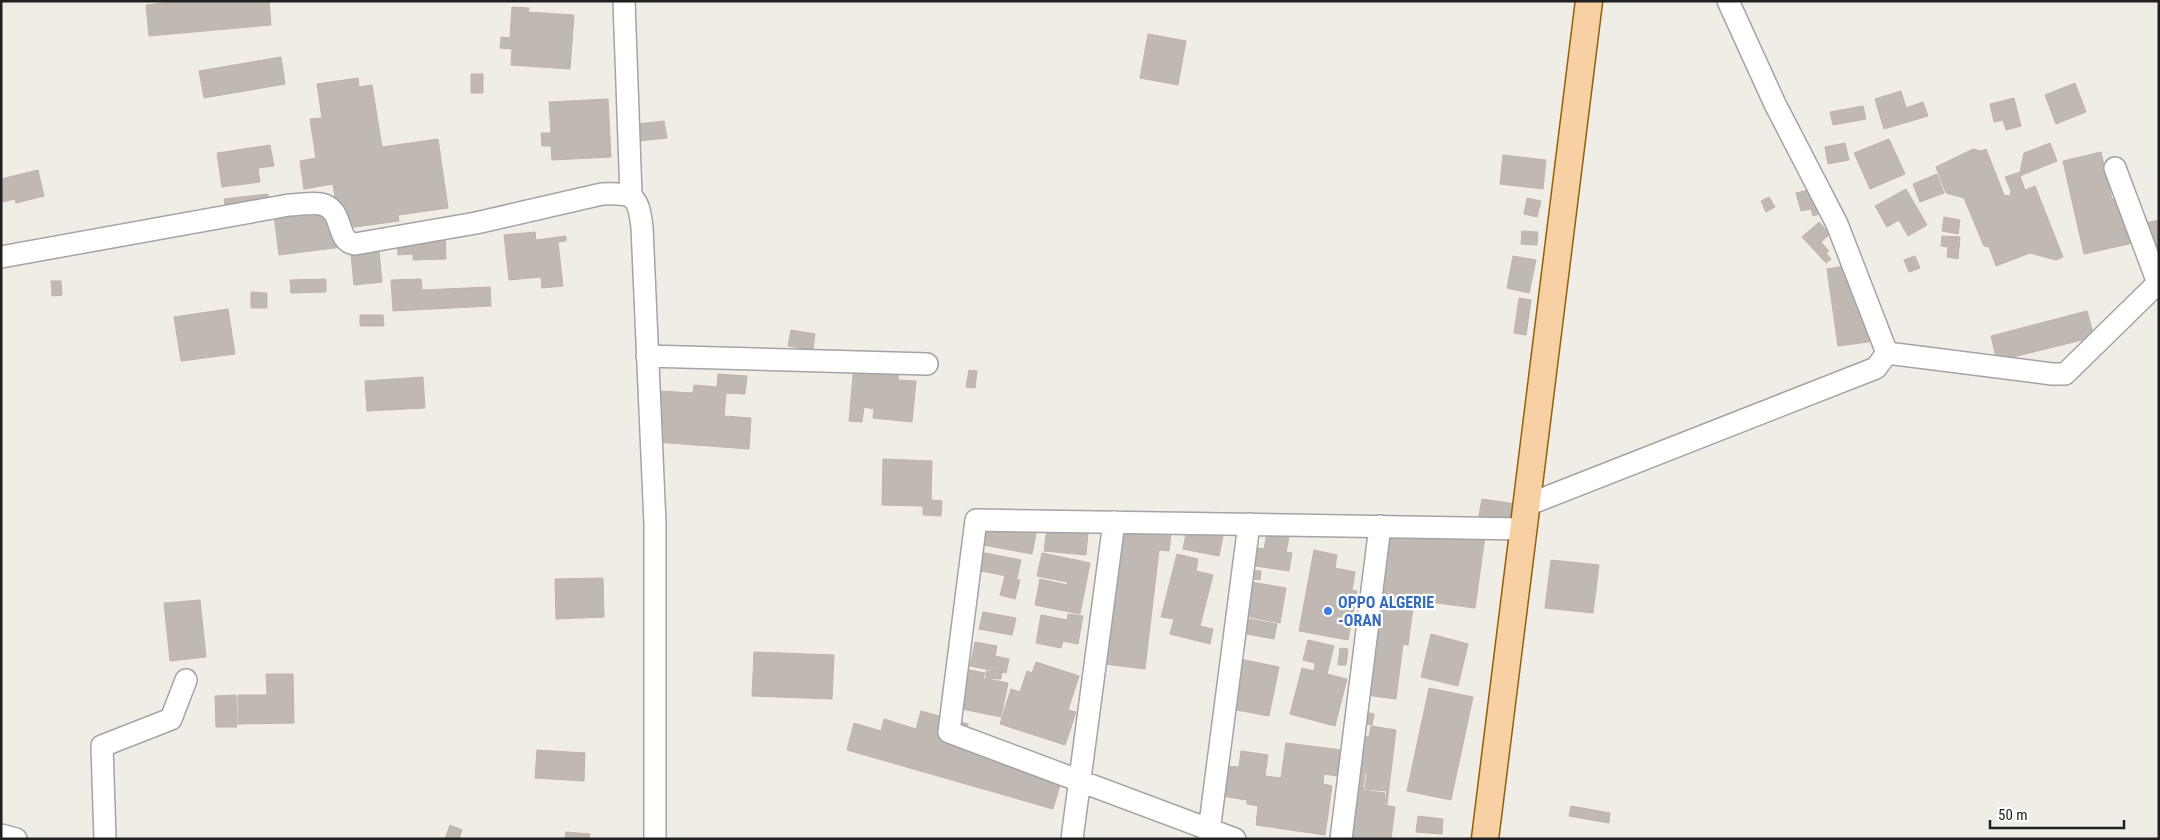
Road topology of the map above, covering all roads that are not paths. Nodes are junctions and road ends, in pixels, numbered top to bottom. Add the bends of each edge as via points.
1 (624, 1) edge
2 (1589, 1) edge
3 (1728, 1) edge
4 (2115, 168) dead end
5 (631, 196) junction
6 (1, 257) edge
7 (1887, 353) junction
8 (647, 356) junction
9 (927, 364) dead end
10 (1525, 517) junction
11 (1114, 522) junction
12 (1249, 524) junction
13 (1380, 526) junction
14 (186, 680) dead end
15 (1080, 780) junction
16 (1, 834) edge
17 (1209, 834) edge
18 (16, 839) edge
19 (105, 839) edge
20 (655, 839) edge
21 (1072, 839) edge
22 (1235, 839) edge
23 (1341, 839) edge
24 (1486, 839) edge

1 - 5 street
2 - 10 main road
3 - 7 street via 1775,104 1837,224
4 - 7 street via 2158,283 2065,374
5 - 6 street via 602,194 476,223 354,244 347,241 336,214 329,207 320,204 289,205
5 - 8 street via 638,203 641,220
7 - 10 street via 1876,368
8 - 9 street
8 - 20 street via 654,524
10 - 13 street
10 - 24 main road
11 - 12 street
11 - 15 street
11 - 15 street via 976,520 948,732
12 - 13 street
12 - 17 street
13 - 23 street
14 - 19 street via 171,719 102,746
15 - 17 street
15 - 21 street
16 - 18 street
17 - 22 street

